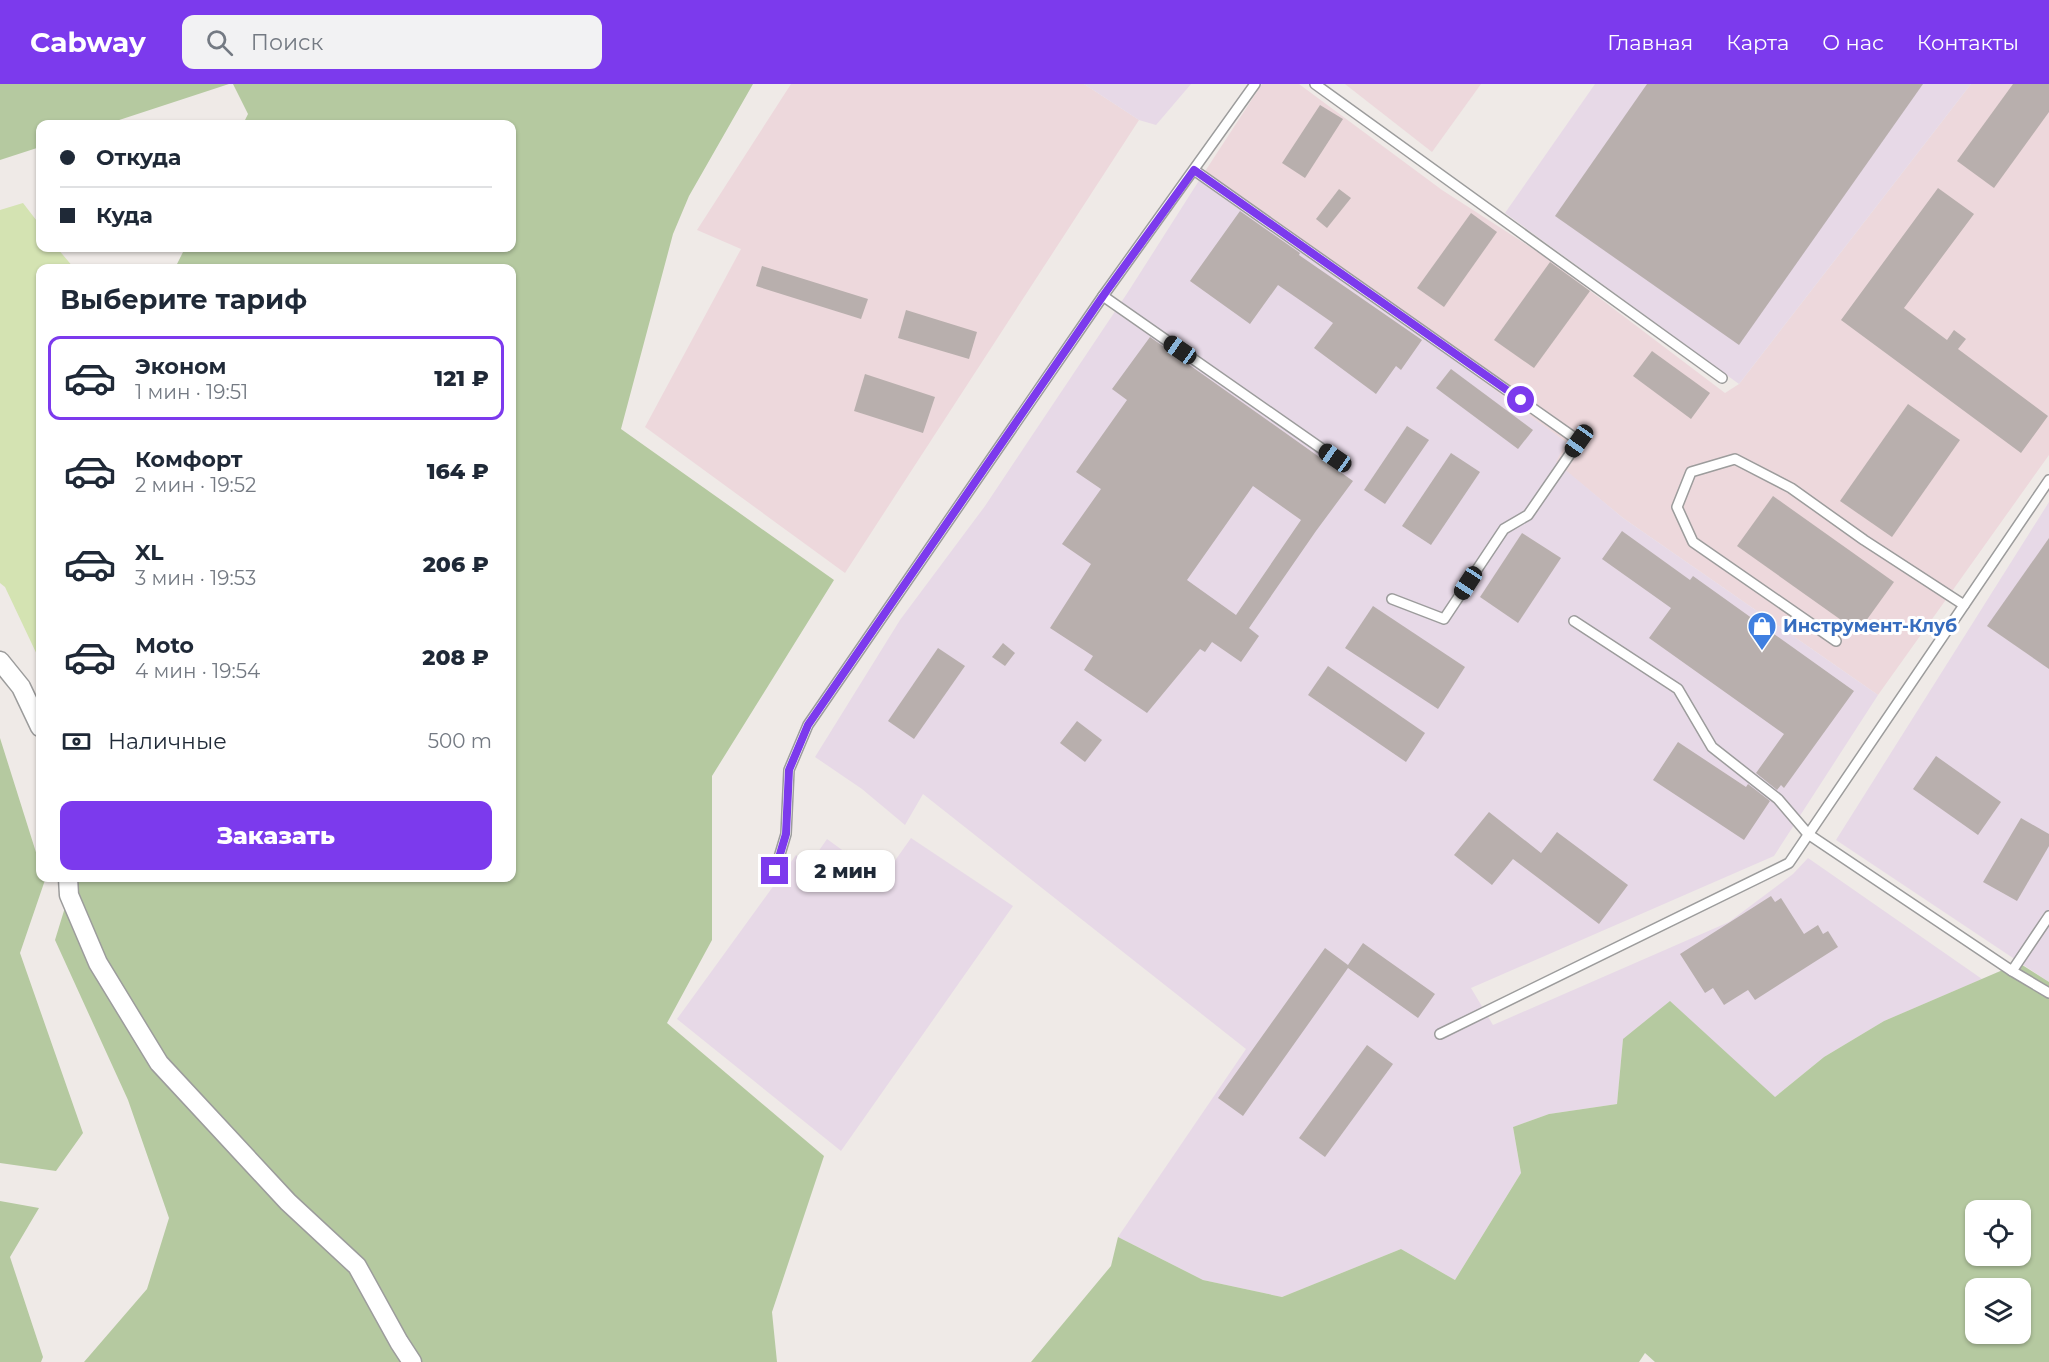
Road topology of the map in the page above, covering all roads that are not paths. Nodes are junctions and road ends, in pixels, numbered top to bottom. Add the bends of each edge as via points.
1 (1255, 84) edge
2 (1315, 84) edge
3 (1194, 170) junction
4 (1103, 296) junction
5 (1722, 378) dead end
6 (1335, 458) dead end
7 (2049, 480) edge
8 (1392, 599) dead end
9 (1964, 605) junction
10 (1574, 621) dead end
11 (1836, 641) dead end
12 (0, 661) edge
13 (36, 719) edge
14 (1808, 834) junction
15 (775, 871) dead end
16 (68, 882) edge
17 (2049, 916) edge
18 (2012, 971) junction
19 (2049, 993) edge
20 (1440, 1034) dead end
21 (412, 1362) edge

1 - 3 lane
2 - 5 lane
3 - 4 lane
3 - 8 lane via 1579,441 1528,515 1504,529 1444,619
4 - 6 lane
4 - 15 lane via 808,725 789,770 786,834
7 - 9 lane
9 - 11 lane via 1791,488 1735,459 1690,472 1677,507 1693,542
9 - 14 lane
10 - 14 lane via 1677,689 1712,747 1778,799
12 - 13 street via 21,687
14 - 18 lane
14 - 20 lane via 1789,863
16 - 21 street via 69,895 98,963 159,1063 288,1202 357,1266
17 - 18 lane
18 - 19 lane

